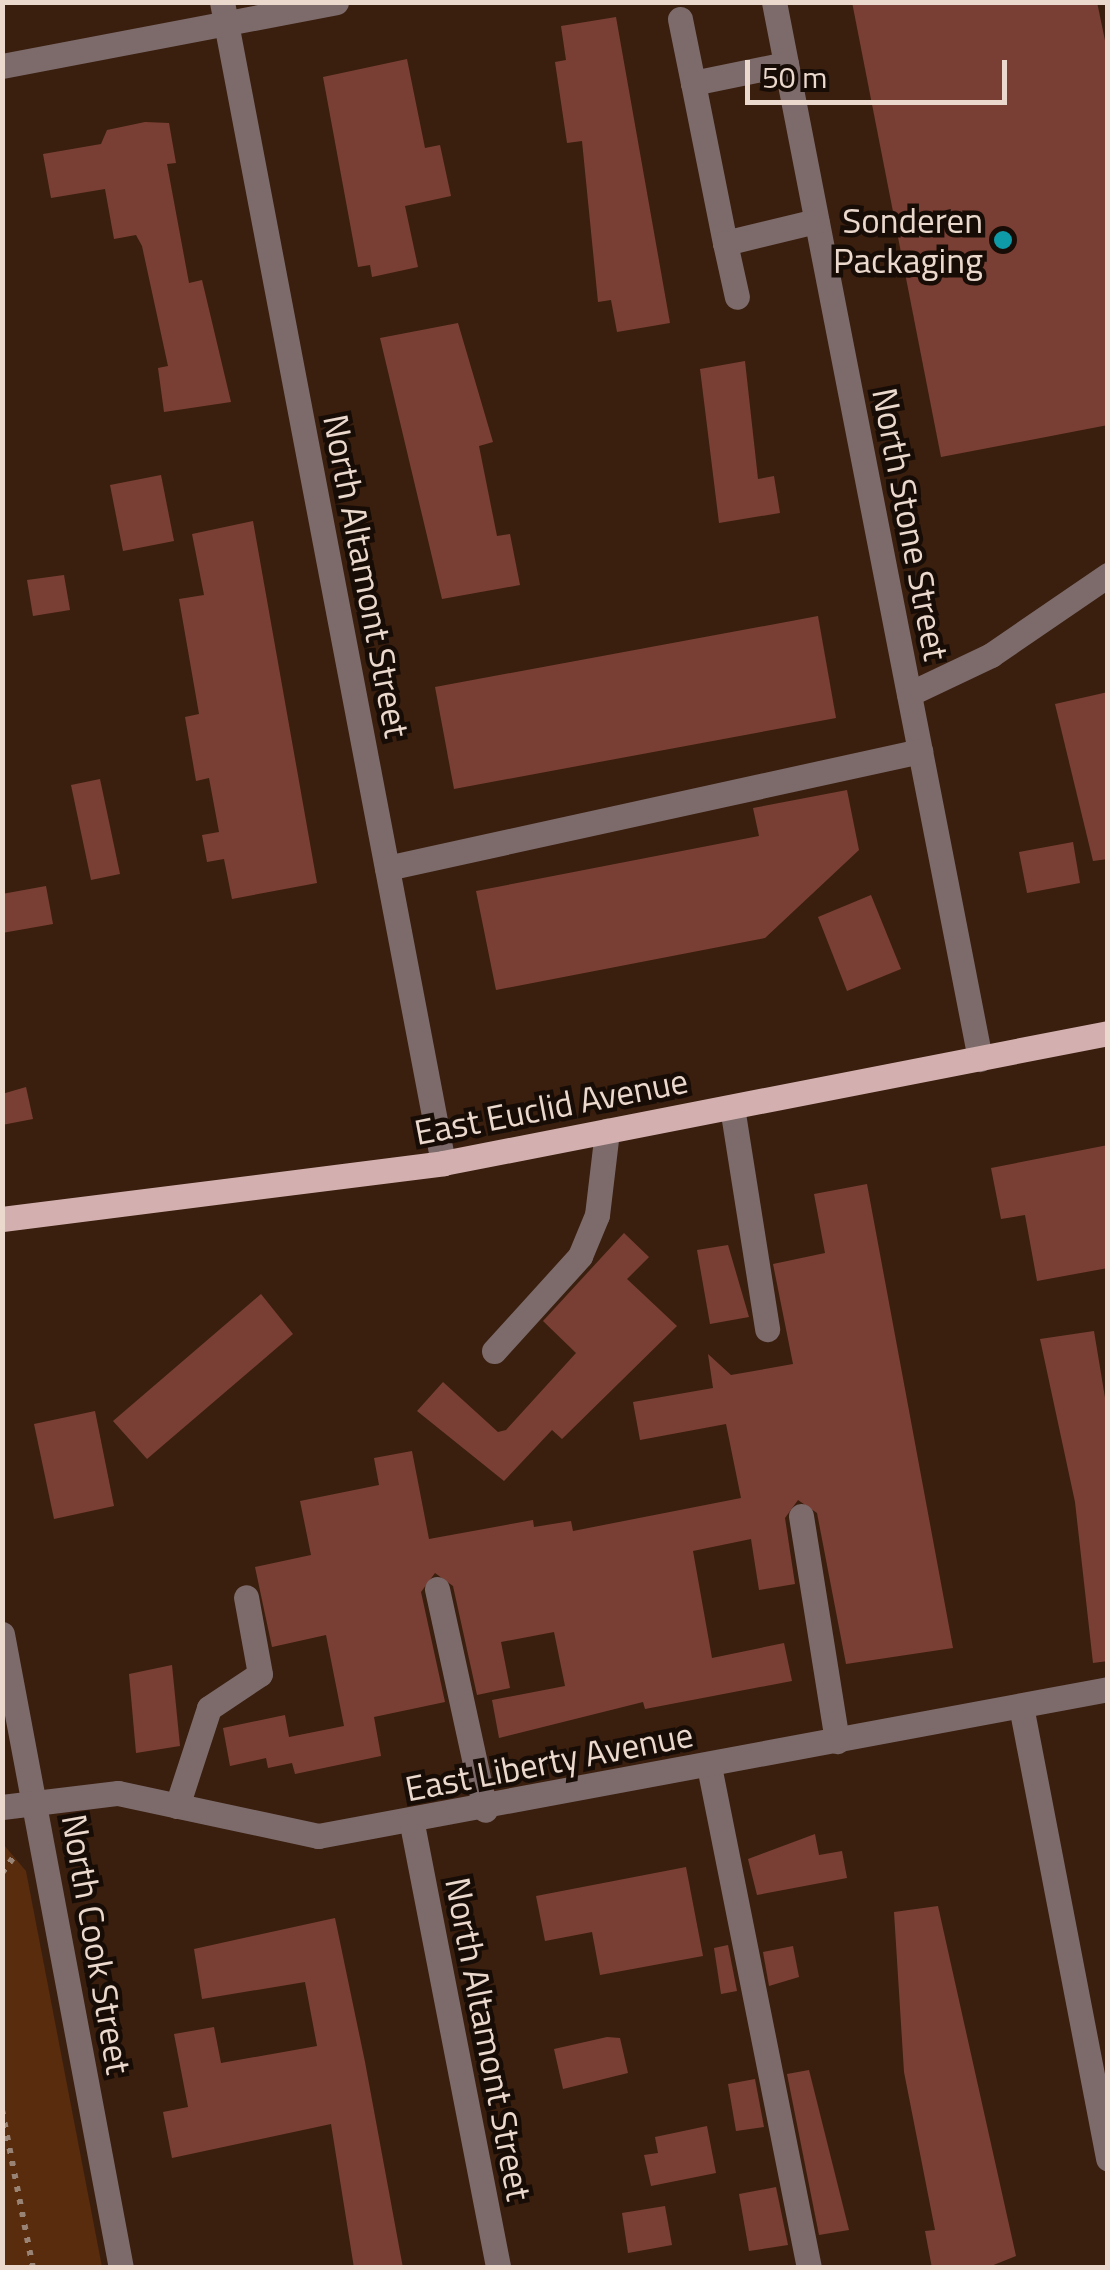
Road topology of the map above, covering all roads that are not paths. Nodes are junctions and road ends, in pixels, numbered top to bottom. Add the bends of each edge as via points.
1 (336, 2) edge
2 (774, 2) edge
3 (224, 14) edge
4 (680, 19) dead end
5 (786, 64) junction
6 (2, 66) edge
7 (693, 83) junction
8 (816, 221) junction
9 (725, 243) junction
10 (737, 297) dead end
11 (1108, 575) edge
12 (909, 694) junction
13 (920, 751) junction
14 (387, 868) junction
15 (1108, 1032) edge
16 (980, 1059) junction
17 (732, 1107) junction
18 (607, 1131) junction
19 (444, 1163) junction
20 (2, 1219) edge
21 (767, 1329) dead end
22 (494, 1351) dead end
23 (800, 1516) dead end
24 (437, 1589) dead end
25 (246, 1597) dead end
26 (2, 1634) edge
27 (1108, 1689) edge
28 (1021, 1706) junction
29 (838, 1740) junction
30 (708, 1766) junction
31 (35, 1801) junction
32 (177, 1806) junction
33 (2, 1807) edge
34 (485, 1810) junction
35 (412, 1824) junction
36 (1108, 2159) edge
37 (121, 2268) edge
38 (498, 2268) edge
39 (809, 2268) edge

1 - 3 street
2 - 5 street, North Stone Street
3 - 6 street
3 - 14 street, North Altamont Street
4 - 7 street
5 - 7 street
5 - 8 street, North Stone Street
7 - 9 street
8 - 9 street
8 - 12 street, North Stone Street
9 - 10 street
11 - 12 street via 991,656
12 - 13 street, North Stone Street
13 - 14 street
13 - 16 street, North Stone Street
14 - 19 street, North Altamont Street
15 - 16 main road, East Euclid Avenue
16 - 17 main road, East Euclid Avenue
17 - 18 main road, East Euclid Avenue
17 - 21 street
18 - 19 main road, East Euclid Avenue
18 - 22 street via 597,1215 580,1256
19 - 20 main road, East Euclid Avenue
23 - 29 street
24 - 34 street
25 - 32 street via 260,1674 209,1708
26 - 31 street, North Cook Street
27 - 28 street, East Liberty Avenue
28 - 29 street, East Liberty Avenue
28 - 36 street
29 - 30 street, East Liberty Avenue
30 - 34 street, East Liberty Avenue
30 - 39 street
31 - 32 street, East Liberty Avenue via 118,1793
31 - 33 street, East Liberty Avenue
31 - 37 street, North Cook Street
32 - 35 street, East Liberty Avenue via 318,1836
34 - 35 street, East Liberty Avenue
35 - 38 street, North Altamont Street

